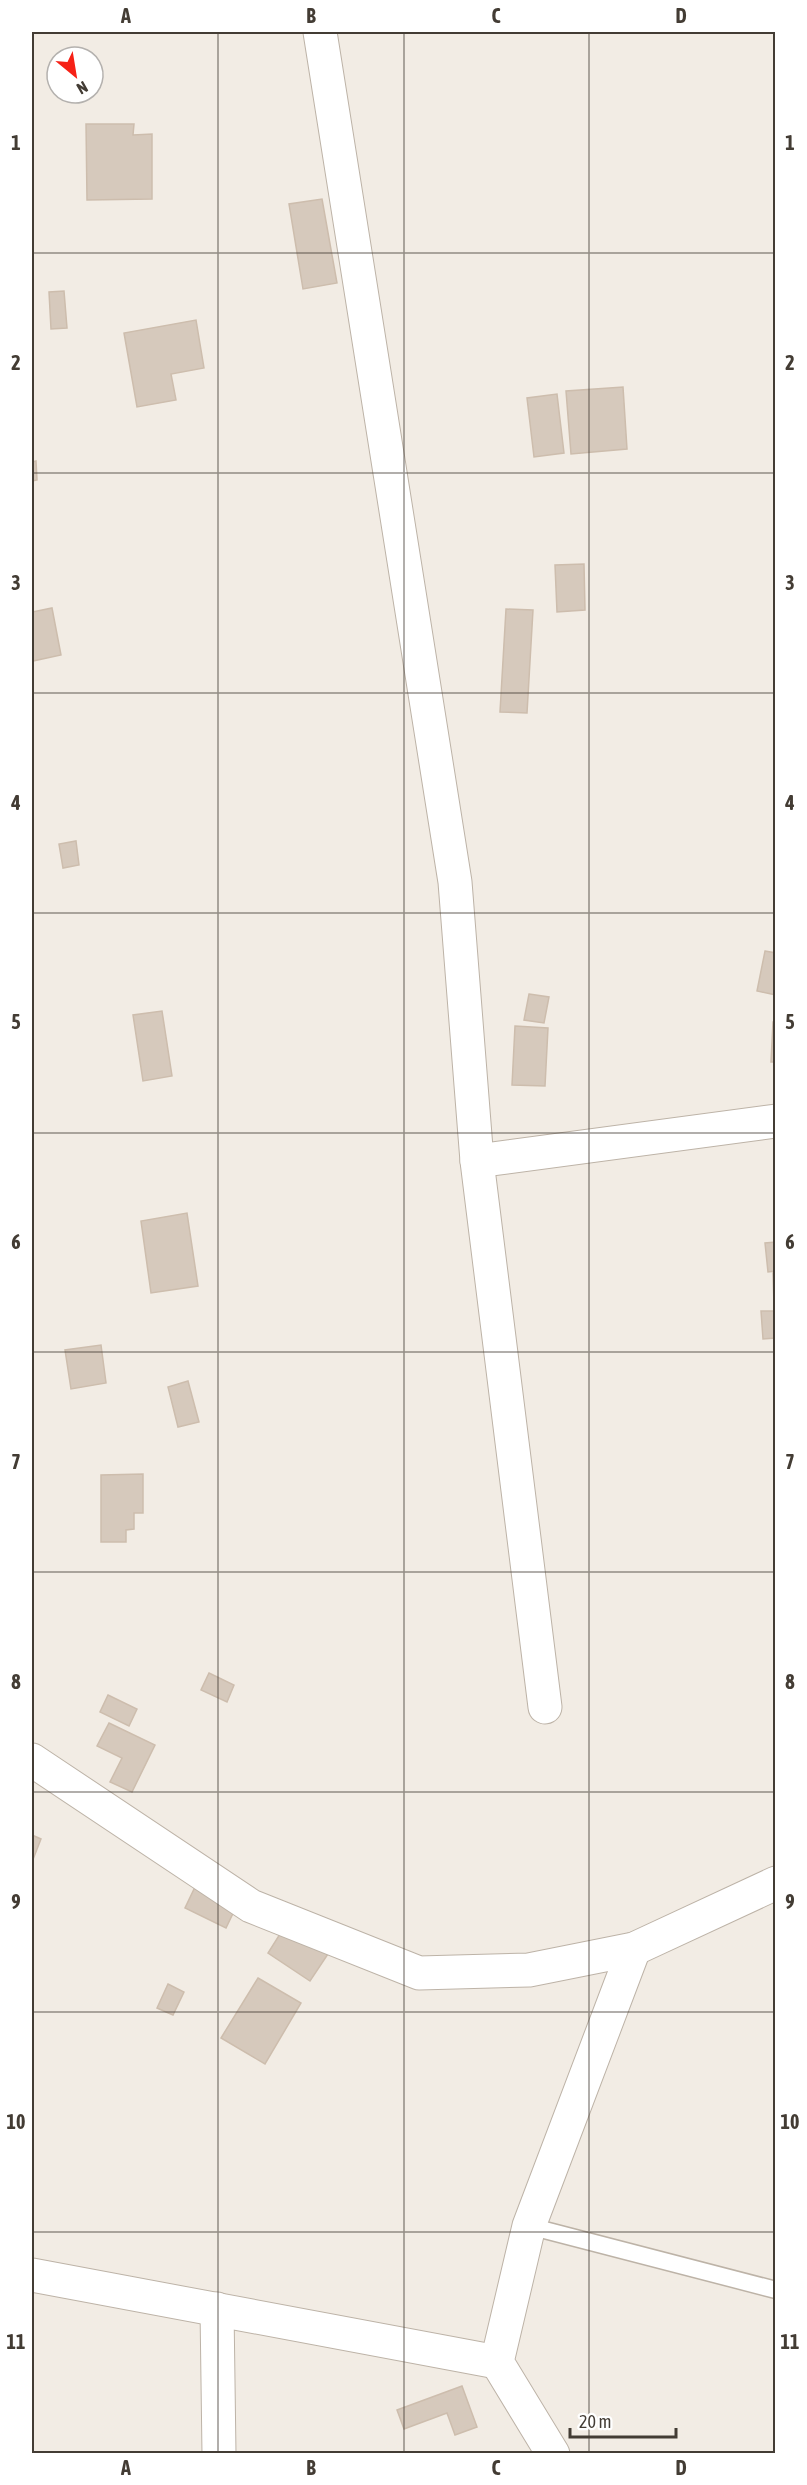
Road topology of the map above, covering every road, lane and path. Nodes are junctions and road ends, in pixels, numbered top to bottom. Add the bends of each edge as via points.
1 (320, 32) edge
2 (776, 1121) edge
3 (477, 1161) junction
4 (545, 1707) dead end
5 (32, 1760) edge
6 (776, 1883) edge
7 (634, 1949) junction
8 (528, 2226) junction
9 (32, 2275) edge
10 (776, 2290) edge
11 (217, 2309) junction
12 (497, 2362) junction
13 (219, 2454) edge
14 (553, 2454) edge

1 - 3 street via 455,882
2 - 3 street
3 - 4 street
5 - 7 street via 251,1906 419,1973 529,1970
6 - 7 street
7 - 8 street
8 - 10 lane
8 - 12 street
9 - 11 street
11 - 12 street
11 - 13 street
12 - 14 street

